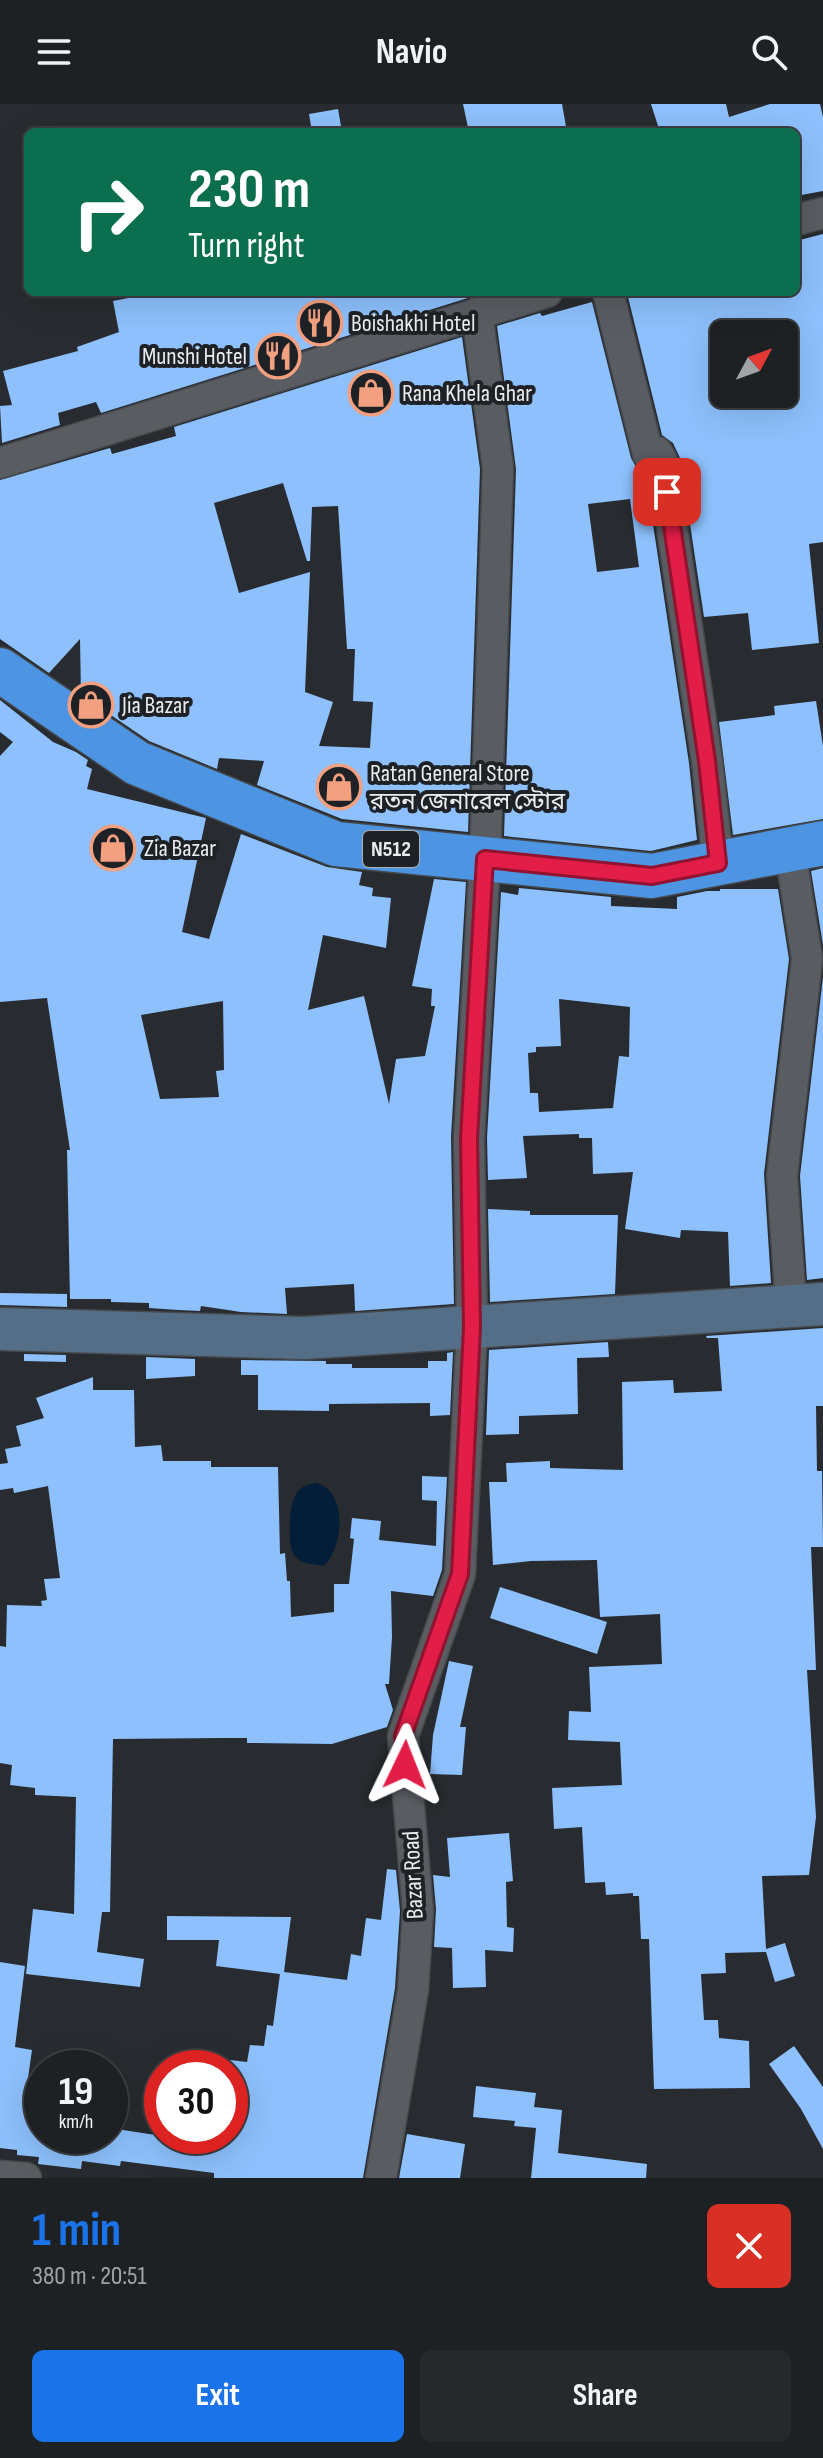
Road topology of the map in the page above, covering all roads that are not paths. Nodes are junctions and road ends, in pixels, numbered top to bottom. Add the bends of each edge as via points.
1 (823, 213) edge
2 (800, 219) edge
3 (534, 296) edge
4 (609, 296) edge
5 (477, 313) junction
6 (0, 463) edge
7 (0, 670) edge
8 (807, 846) edge
9 (485, 859) junction
10 (718, 863) junction
11 (807, 1305) edge
12 (472, 1327) junction
13 (0, 1329) edge
14 (0, 2176) edge
15 (26, 2178) edge
16 (381, 2178) edge

1 - 2 street
3 - 5 street
4 - 10 street via 648,454 657,452 662,461
5 - 6 street
5 - 9 street, Bazar Road via 498,468
7 - 9 highway, N512 via 137,763 336,844
8 - 10 highway, N512
8 - 11 street via 807,959 782,1176
9 - 10 highway, N512 via 652,876
9 - 12 street, Bazar Road via 469,1138
11 - 12 street
12 - 13 street via 304,1338
12 - 16 street, Bazar Road via 460,1574 403,1736 418,1911 413,1990
14 - 15 street

